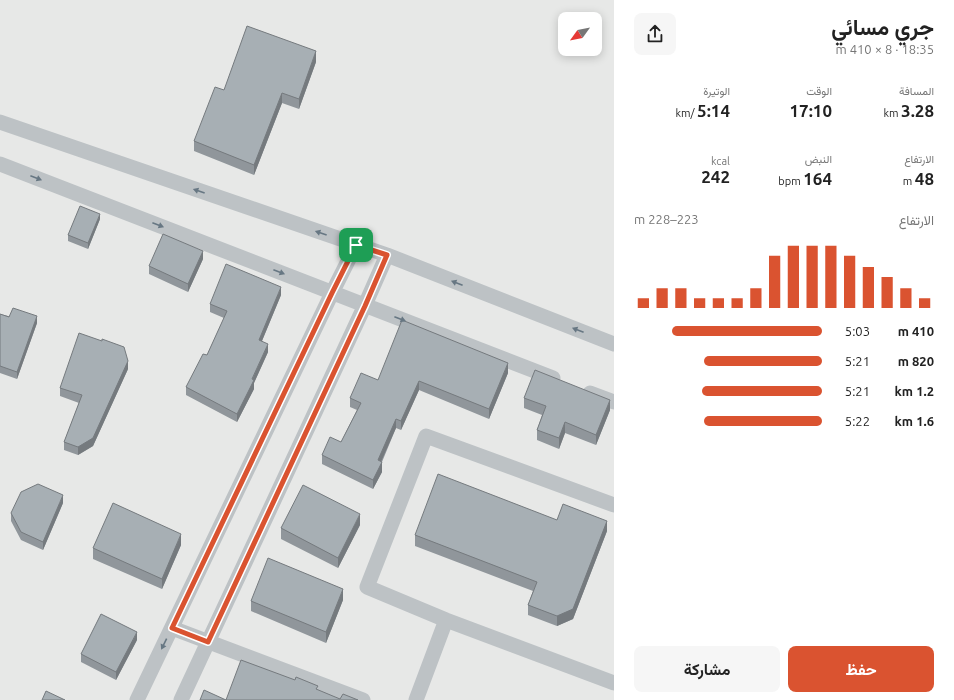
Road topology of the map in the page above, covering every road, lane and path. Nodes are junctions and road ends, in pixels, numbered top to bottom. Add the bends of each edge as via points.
1 (0, 122) edge
2 (0, 164) edge
3 (356, 245) junction
4 (387, 255) junction
5 (332, 293) junction
6 (365, 306) junction
7 (614, 344) edge
8 (563, 382) edge
9 (577, 388) edge
10 (614, 402) edge
11 (614, 505) edge
12 (446, 620) junction
13 (172, 628) junction
14 (208, 642) junction
15 (614, 683) edge
16 (137, 700) edge
17 (181, 700) edge
18 (364, 700) edge
19 (416, 700) edge

3 -> 1 street
2 -> 5 street
3 - 4 street
3 - 5 street
4 - 6 street
7 -> 4 street
5 - 6 street
5 - 13 street
6 -> 8 street
6 - 14 street
9 - 10 street
11 - 12 street via 426,436 367,587
12 - 15 street
12 - 19 street
13 - 14 street
13 -> 16 street
14 - 17 street
14 - 18 street

